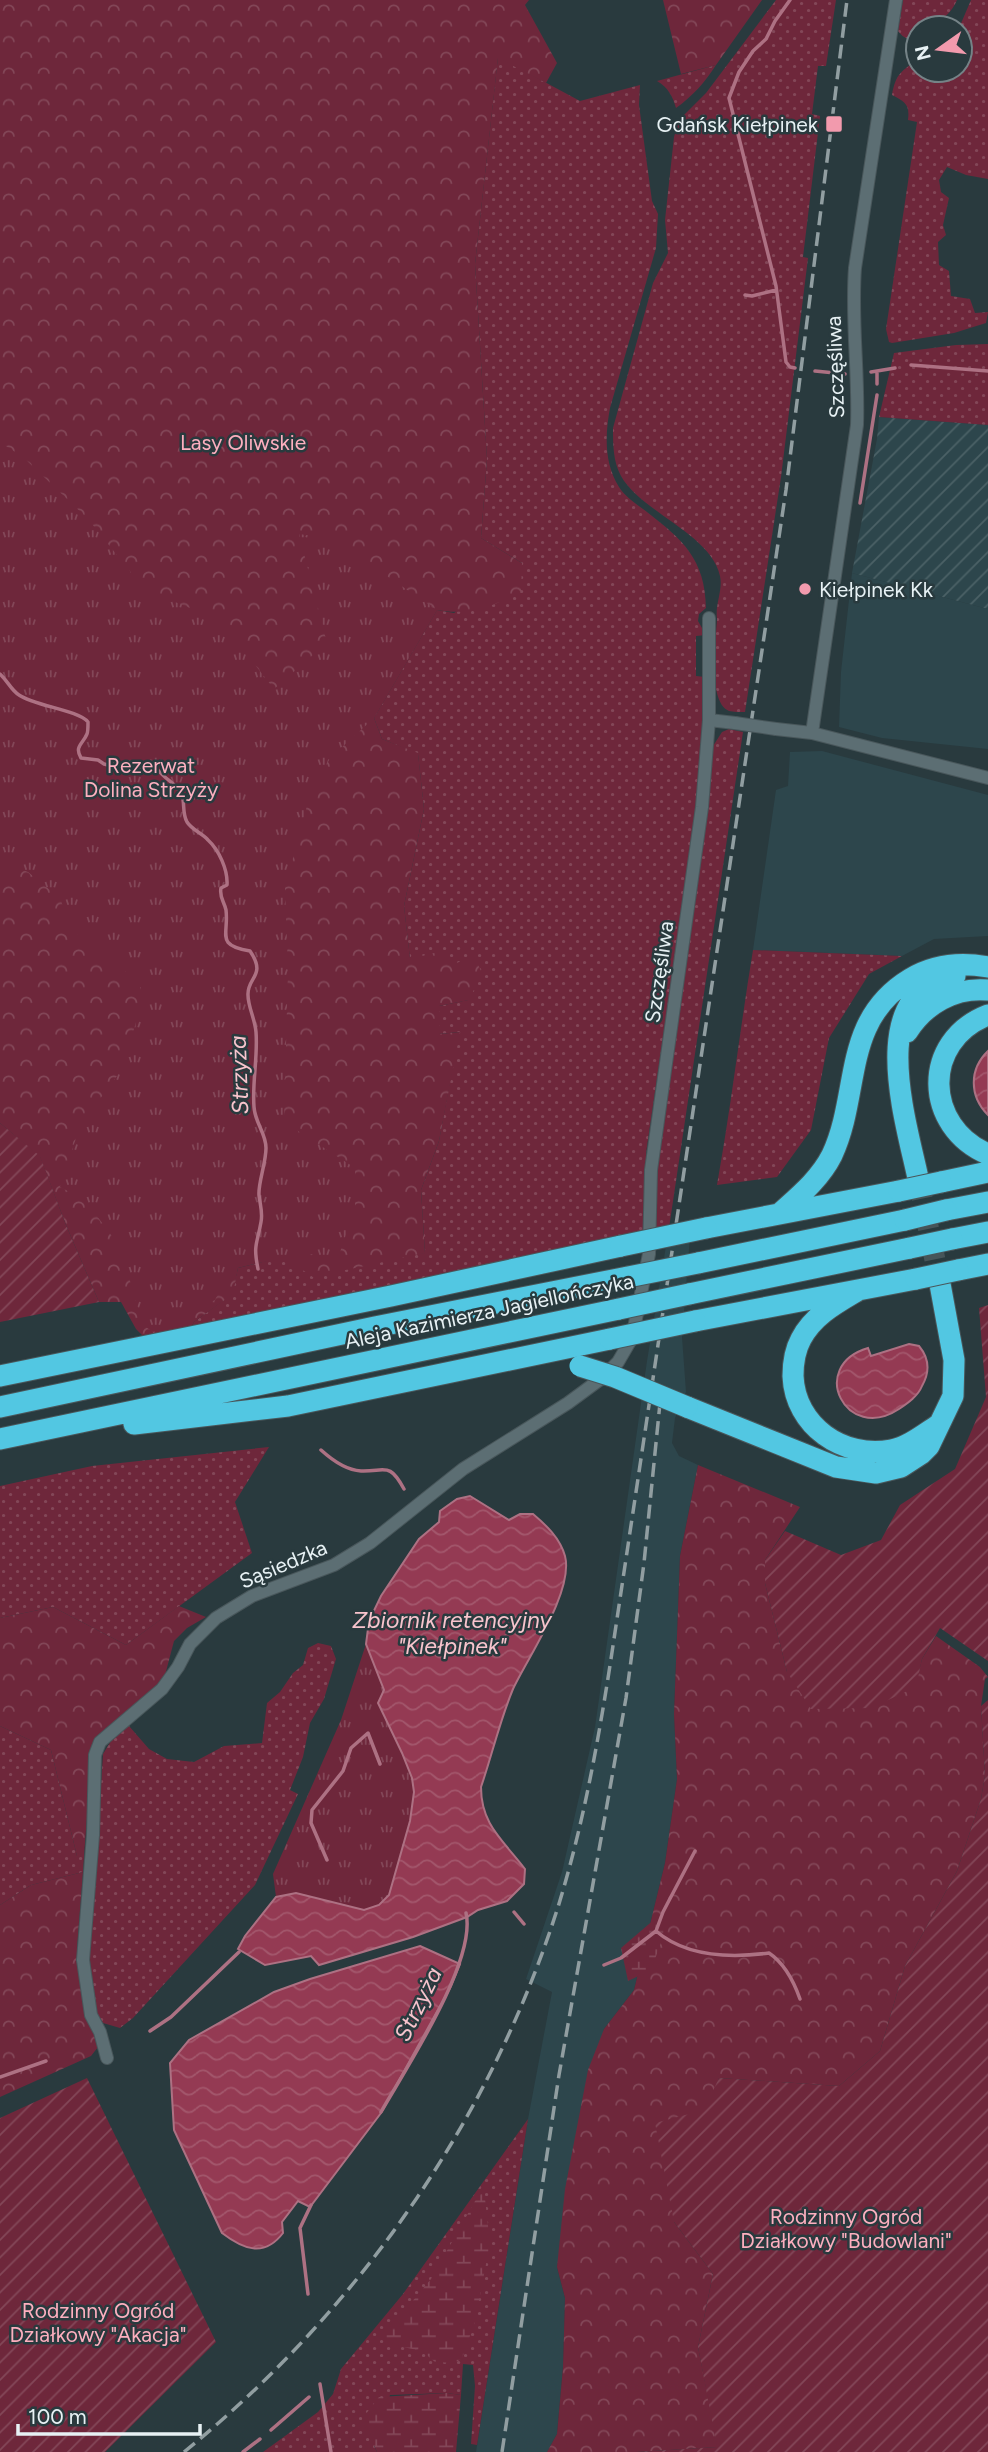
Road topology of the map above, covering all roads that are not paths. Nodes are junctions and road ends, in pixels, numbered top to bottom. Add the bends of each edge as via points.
1 (896, 0) edge
2 (709, 618) dead end
3 (709, 720) junction
4 (812, 733) junction
5 (988, 778) edge
6 (988, 967) edge
7 (988, 975) edge
8 (988, 989) edge
9 (988, 1015) edge
10 (898, 1054) junction
11 (988, 1154) edge
12 (988, 1172) edge
13 (918, 1178) tunnel mouth
14 (988, 1202) edge
15 (779, 1214) junction
16 (651, 1229) joint
17 (988, 1232) edge
18 (988, 1264) edge
19 (940, 1284) tunnel mouth
20 (857, 1292) junction
21 (542, 1354) junction
22 (0, 1376) edge
23 (0, 1407) edge
24 (940, 1424) junction
25 (2, 1439) edge
26 (107, 2058) dead end

1 - 4 street, Szczęśliwa via 855,268 857,425
2 - 3 street, Szczęśliwa
3 - 4 street, bridge
3 - 16 street, Szczęśliwa via 702,807 651,1170
4 - 5 street
6 - 15 highway via 934,968 884,1000 857,1051 833,1152 818,1178
7 - 10 highway via 950,976 923,989 904,1018
8 - 10 highway via 944,997 926,1008 912,1024
9 - 11 highway via 954,1038 943,1057 939,1080 943,1110 953,1128
10 - 13 highway via 902,1102
12 - 15 highway, bridge
14 - 23 highway, Aleja Kazimierza Jagiellończyka, bridge
15 - 22 highway, bridge
16 - 26 street, Sąsiedzka via 636,1327 627,1350 602,1378 463,1469 370,1543 334,1565 252,1596 216,1618 190,1644 162,1689 100,1742 95,1755 83,1960 91,2015
17 - 25 highway, Aleja Kazimierza Jagiellończyka, bridge
18 - 20 highway, bridge
19 - 24 highway via 955,1373 953,1396
20 - 21 highway, bridge
20 - 24 highway via 823,1312 797,1348 793,1380 807,1418 836,1443 868,1451 893,1450
21 - 24 highway, bridge via 836,1467 864,1473 888,1471 913,1461 929,1446
21 - 25 highway via 288,1406

